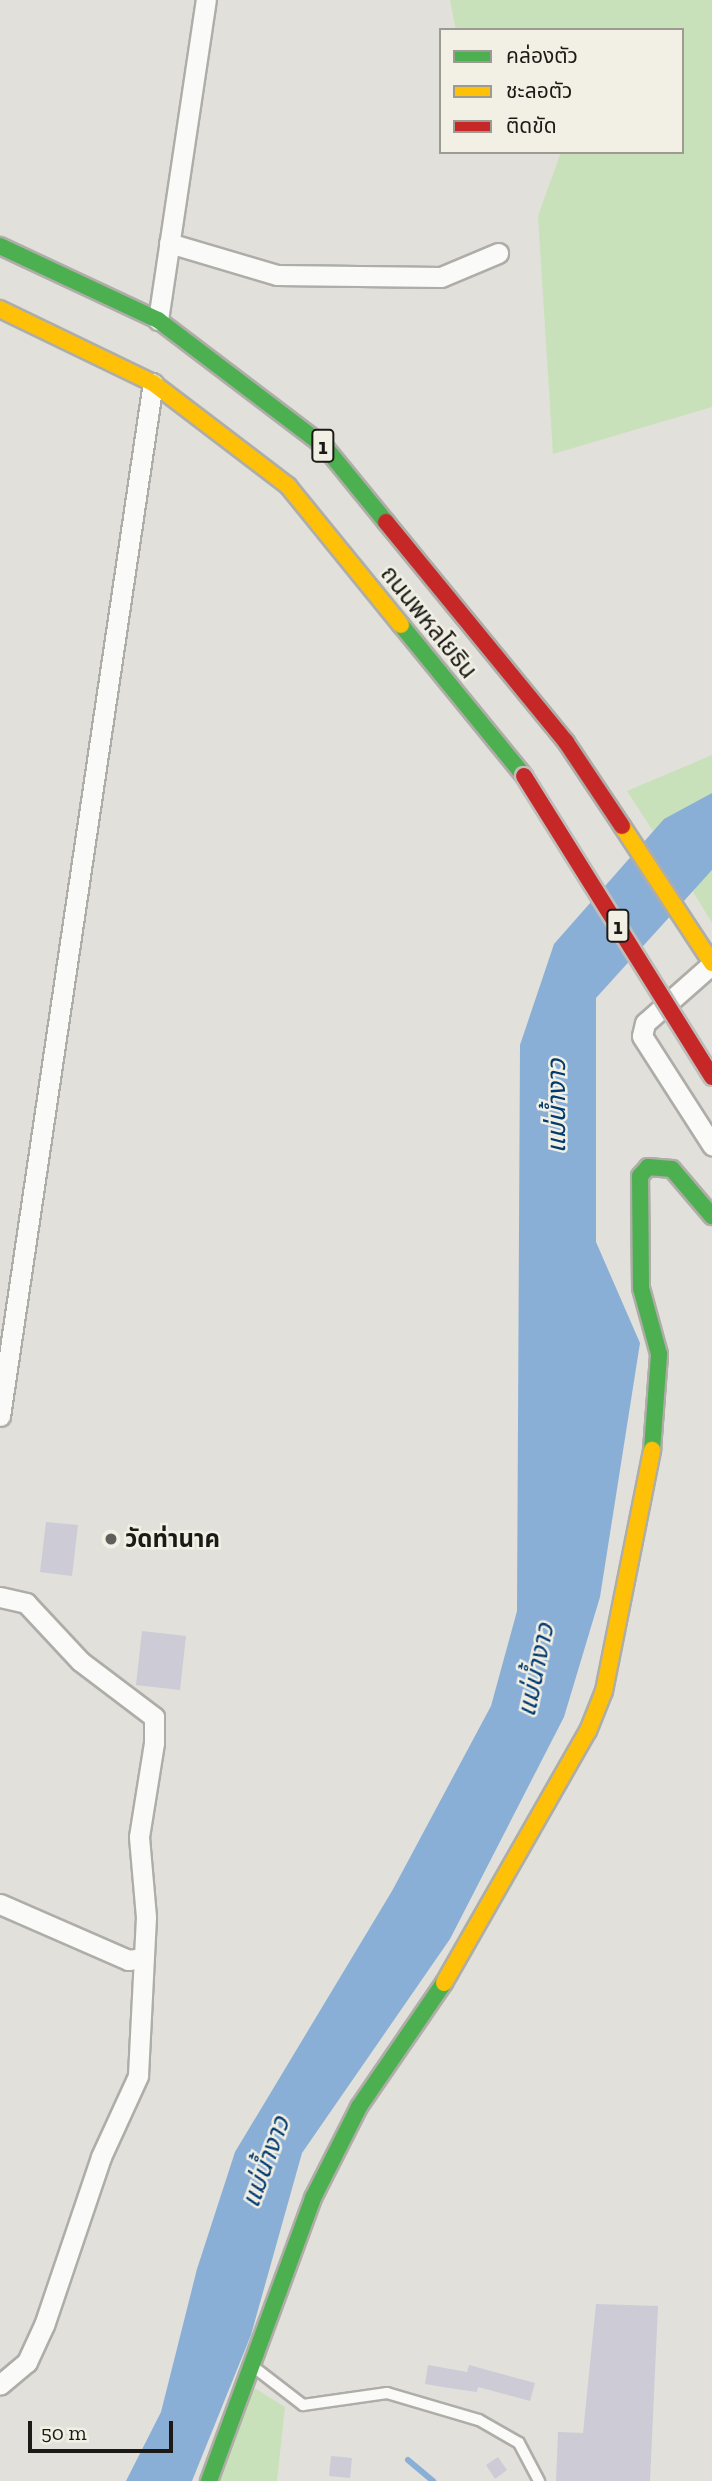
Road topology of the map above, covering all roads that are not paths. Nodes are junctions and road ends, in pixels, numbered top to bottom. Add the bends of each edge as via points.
1 (206, 0) edge
2 (169, 243) junction
3 (0, 246) edge
4 (498, 253) dead end
5 (0, 309) edge
6 (158, 320) junction
7 (153, 383) junction
8 (712, 964) edge
9 (712, 1077) edge
10 (712, 1145) edge
11 (712, 1216) edge
12 (0, 1416) edge
13 (0, 1597) edge
14 (0, 1905) edge
15 (142, 1958) junction
16 (252, 2365) junction
17 (0, 2385) edge
18 (209, 2481) edge
19 (539, 2481) edge

1 - 2 street
2 - 4 street via 277,275 441,277
2 - 6 street
3 - 6 main road, ถนนพหลโยธิน / 1
5 - 7 main road, ถนนพหลโยธิน / 1
6 - 8 main road, ถนนพหลโยธิน / 1 via 324,446 566,742
7 - 9 main road, ถนนพหลโยธิน / 1, bridge via 288,486 524,776
7 - 12 street
8 - 10 street via 645,1023 642,1036
11 - 16 main road via 672,1169 648,1167 639,1177 641,1288 659,1354 649,1484 604,1691 588,1731 444,1983 359,2107 313,2197
13 - 15 street via 26,1603 80,1661 154,1717 139,1837 146,1917
14 - 15 street via 128,1960
15 - 17 street via 145,2026 138,2076 101,2157 44,2325 27,2362
16 - 18 main road
16 - 19 lane via 303,2406 387,2393 479,2420 519,2443

